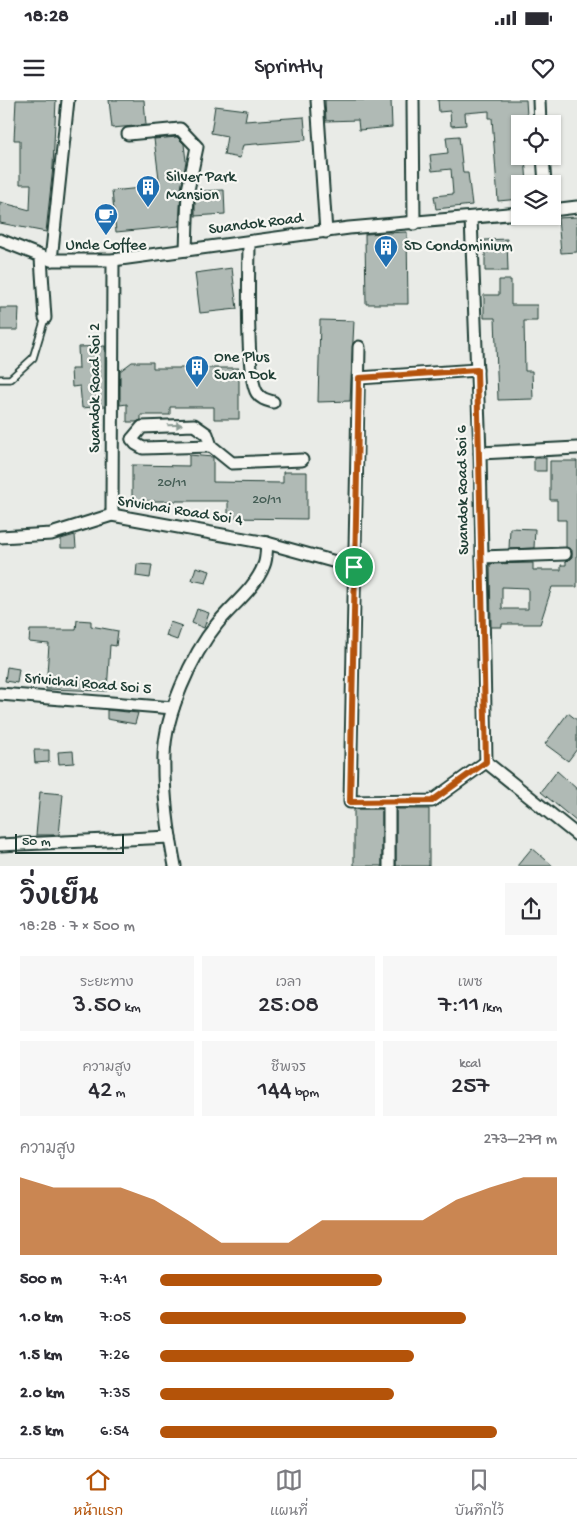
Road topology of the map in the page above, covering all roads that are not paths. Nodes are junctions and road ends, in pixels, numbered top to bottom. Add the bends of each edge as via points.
1 (68, 100) edge
2 (317, 100) edge
3 (413, 100) edge
4 (538, 100) edge
5 (539, 115) edge
6 (128, 134) dead end
7 (577, 207) edge
8 (561, 209) edge
9 (511, 214) edge
10 (471, 218) junction
11 (414, 224) junction
12 (326, 232) junction
13 (0, 240) edge
14 (249, 242) junction
15 (186, 250) junction
16 (46, 259) junction
17 (113, 260) junction
18 (45, 318) joint
19 (359, 347) dead end
20 (477, 370) junction
21 (359, 378) junction
22 (0, 379) edge
23 (273, 402) dead end
24 (112, 437) junction
25 (132, 439) junction
26 (211, 446) junction
27 (577, 448) edge
28 (480, 453) junction
29 (302, 460) dead end
30 (112, 515) junction
31 (0, 537) edge
32 (268, 542) junction
33 (565, 554) dead end
34 (482, 557) junction
35 (354, 567) junction
36 (0, 694) edge
37 (174, 708) junction
38 (486, 762) junction
39 (389, 803) junction
40 (577, 835) edge
41 (170, 837) junction
42 (0, 845) edge
43 (175, 866) edge
44 (389, 866) edge

1 - 16 street
2 - 12 street
3 - 11 street
4 - 5 street
6 - 15 street via 180,129 197,147 188,190
7 - 8 street
9 - 10 street, Suandok Road
10 - 11 street, Suandok Road
10 - 20 street, Suandok Road Soi 6
11 - 12 street, Suandok Road
12 - 14 street, Suandok Road
13 - 16 street, Suandok Road
14 - 15 street, Suandok Road
14 - 23 street via 253,383 262,400
15 - 17 street, Suandok Road
16 - 17 street, Suandok Road
16 - 18 street
17 - 24 street, Suandok Road Soi 2
18 - 22 lane via 33,358 10,379
19 - 21 street
20 - 21 street
20 - 28 street, Suandok Road Soi 6
21 - 35 street
24 - 25 street
24 - 30 street, Suandok Road Soi 2
25 - 26 street via 143,448
25 -> 26 street via 142,427 194,425 207,434
26 - 29 street via 232,463
27 - 28 street
28 - 34 street, Suandok Road Soi 6
30 - 31 street, Srivichai Road Soi 4 via 51,534
30 - 32 street, Srivichai Road Soi 4
32 - 35 street, Srivichai Road Soi 4
32 - 37 street via 264,565 242,598 217,624 192,662
33 - 34 street
34 - 38 street, Suandok Road Soi 6
35 - 39 street via 350,802
36 - 37 street, Srivichai Road Soi 5
37 - 41 street via 166,734 164,756
38 - 39 street via 432,801
38 - 40 street
39 - 44 street
41 - 42 street
41 - 43 street

